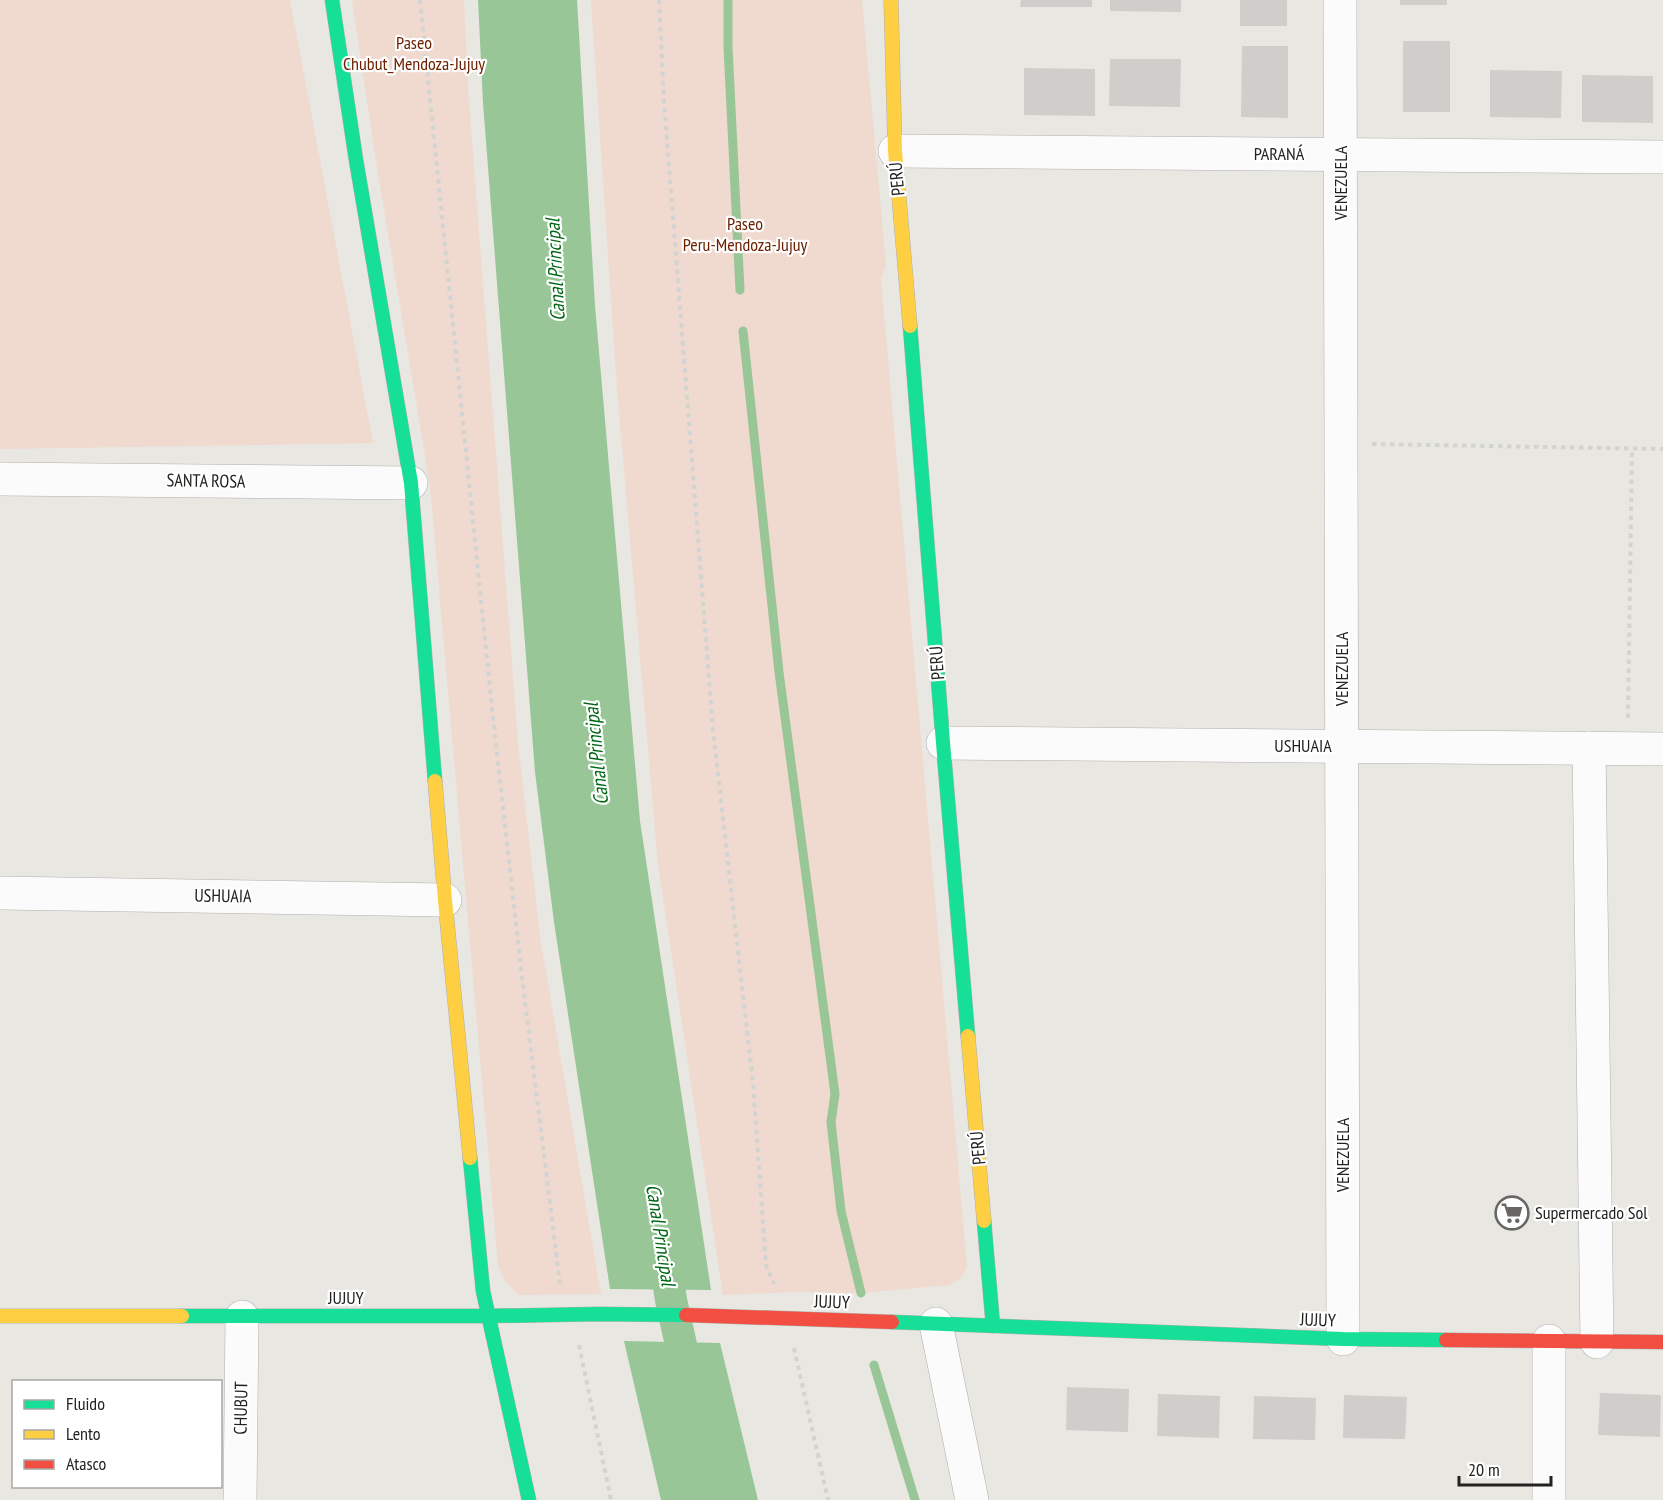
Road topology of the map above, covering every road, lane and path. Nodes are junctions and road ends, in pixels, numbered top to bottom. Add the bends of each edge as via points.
1 (332, 0) edge
2 (420, 0) edge
3 (659, 0) edge
4 (891, 0) edge
5 (1340, 0) edge
6 (895, 151) junction
7 (1341, 154) junction
8 (1663, 157) edge
9 (1341, 444) junction
10 (1663, 448) edge
11 (1632, 449) junction
12 (0, 479) edge
13 (411, 483) junction
14 (943, 743) junction
15 (1342, 746) junction
16 (1589, 748) junction
17 (1627, 748) junction
18 (1663, 749) edge
19 (0, 893) edge
20 (445, 900) junction
21 (572, 1315) junction
22 (0, 1316) edge
23 (489, 1316) junction
24 (242, 1317) junction
25 (788, 1318) junction
26 (936, 1324) junction
27 (993, 1326) junction
28 (1343, 1339) junction
29 (1549, 1341) junction
30 (1597, 1341) junction
31 (1663, 1342) edge
32 (240, 1500) edge
33 (529, 1500) edge
34 (611, 1500) edge
35 (828, 1500) edge
36 (972, 1500) edge
37 (1549, 1500) edge

1 - 13 main road
2 - 21 path via 523,988 561,1294
3 - 25 path via 713,730 753,1083 765,1266
4 - 6 main road, PERÚ
5 - 7 street, VENEZUELA
6 - 7 street, PARANÁ
6 - 14 main road, PERÚ
7 - 8 street, PARANÁ
7 - 9 street, VENEZUELA
9 - 11 path
9 - 15 street, VENEZUELA
10 - 11 path
11 - 17 path
12 - 13 street, SANTA ROSA
13 - 20 main road
14 - 15 street, USHUAIA
14 - 27 main road, PERÚ
15 - 16 street, USHUAIA
15 - 28 street, VENEZUELA
16 - 17 street, USHUAIA
16 - 30 street
17 - 18 street, USHUAIA
19 - 20 street, USHUAIA
20 - 23 main road via 483,1291
21 - 23 main road, JUJUY
21 - 25 main road, JUJUY
21 - 34 path
22 - 24 main road, JUJUY
23 - 24 main road, JUJUY
23 - 33 main road
24 - 32 street, CHUBUT
25 - 26 main road, JUJUY
25 - 35 path
26 - 27 main road, JUJUY
26 - 36 street
27 - 28 main road, JUJUY
28 - 29 main road, JUJUY
29 - 30 main road, JUJUY
29 - 37 street
30 - 31 main road, JUJUY

